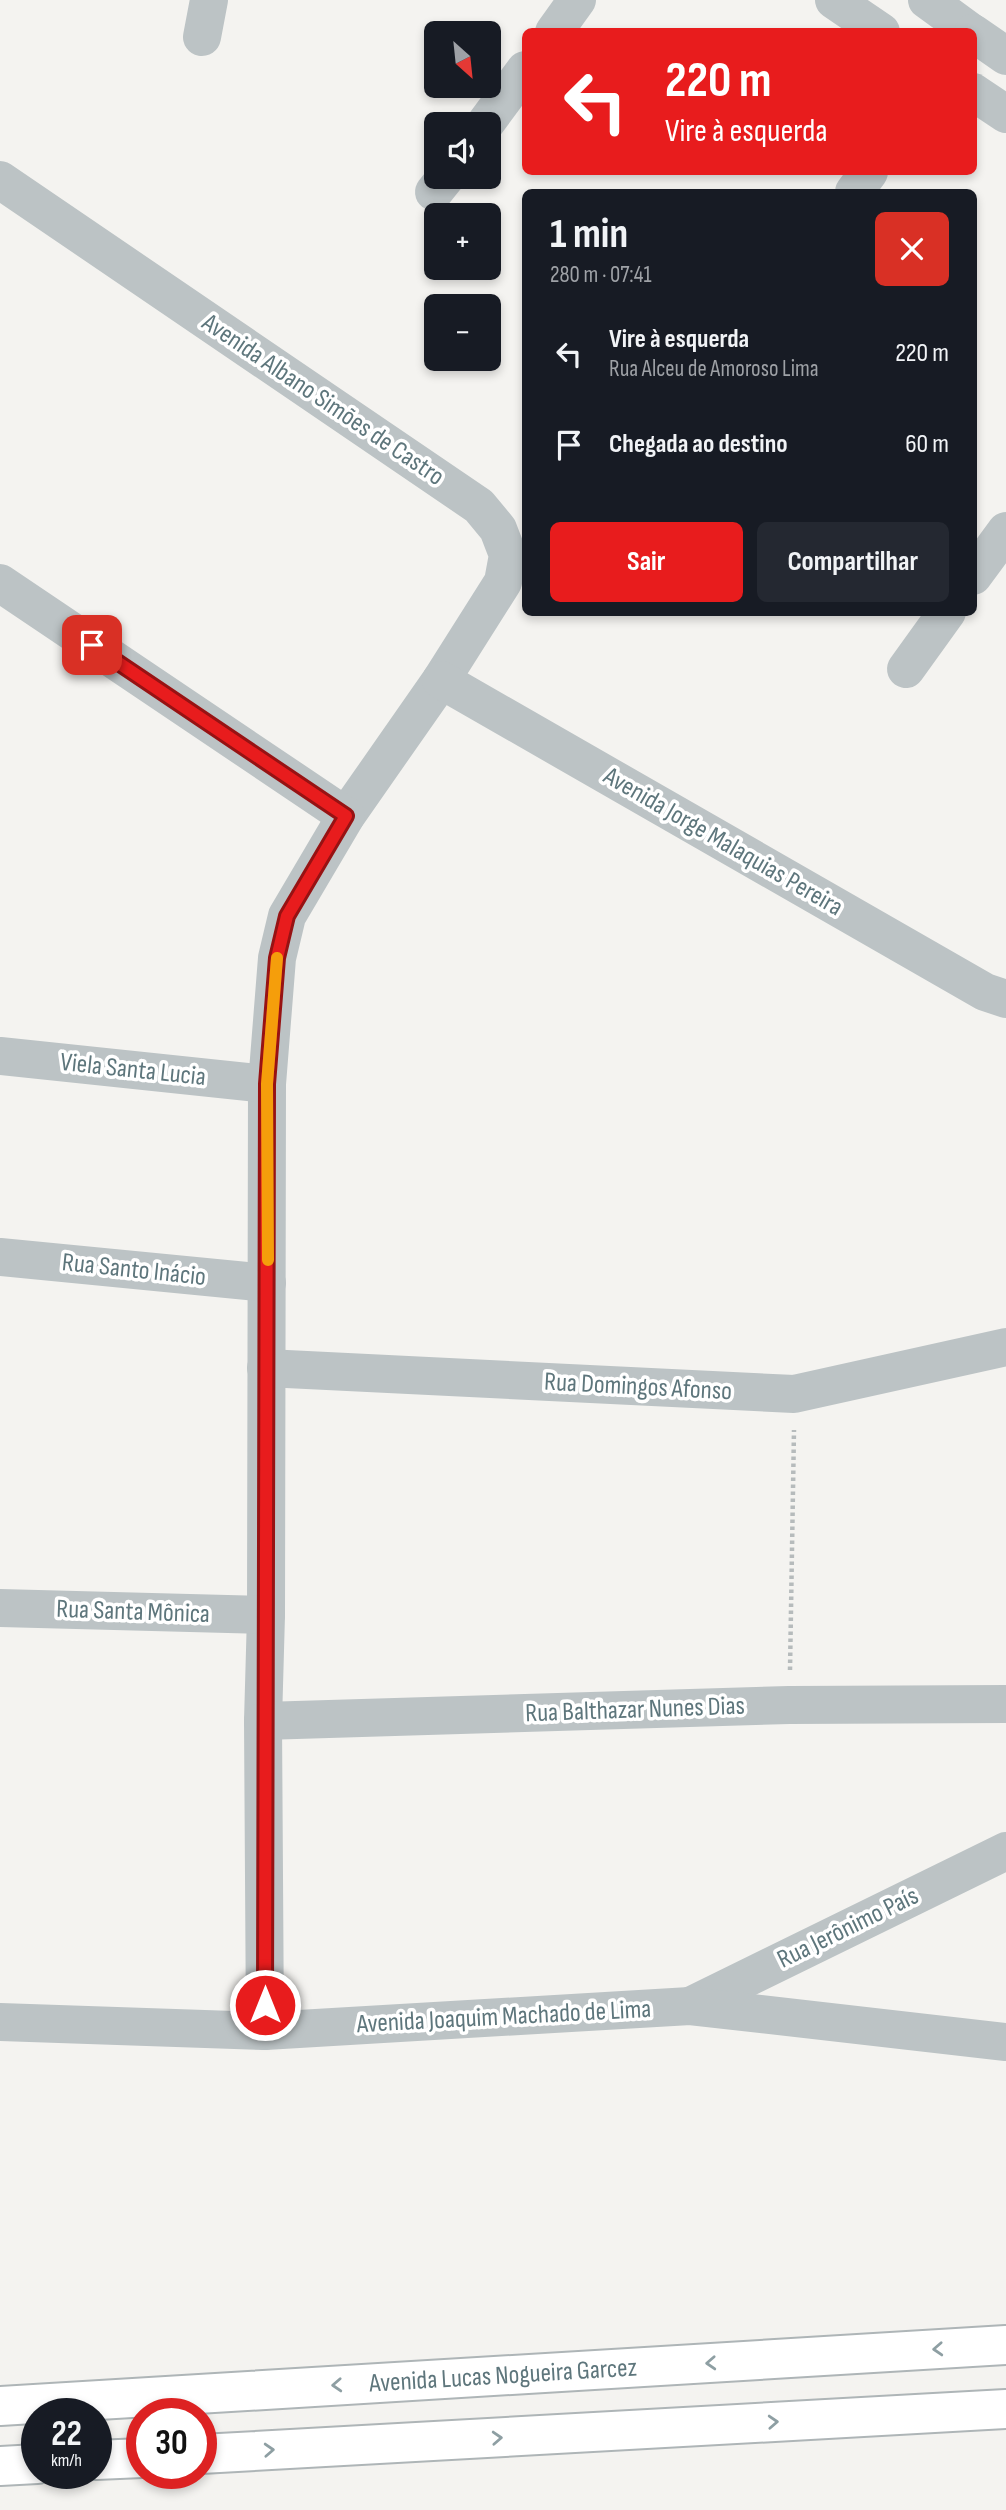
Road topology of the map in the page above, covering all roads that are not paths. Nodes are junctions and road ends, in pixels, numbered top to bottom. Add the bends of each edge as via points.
1 (209, 0) edge
2 (577, 0) edge
3 (834, 0) edge
4 (926, 0) edge
5 (557, 28) edge
6 (875, 28) edge
7 (966, 28) edge
8 (977, 36) edge
9 (202, 37) dead end
10 (1006, 56) edge
11 (522, 74) edge
12 (977, 95) edge
13 (494, 112) edge
14 (1006, 114) edge
15 (0, 180) edge
16 (1006, 531) edge
17 (977, 571) edge
18 (0, 583) edge
19 (944, 616) edge
20 (906, 669) dead end
21 (441, 680) junction
22 (346, 816) junction
23 (1006, 999) edge
24 (0, 1056) edge
25 (267, 1084) junction
26 (0, 1257) edge
27 (267, 1283) junction
28 (1006, 1348) edge
29 (266, 1368) junction
30 (0, 1608) edge
31 (266, 1615) junction
32 (1006, 1704) edge
33 (263, 1721) junction
34 (1006, 1851) edge
35 (690, 2006) junction
36 (0, 2022) edge
37 (265, 2031) junction
38 (1006, 2042) edge
39 (1006, 2344) edge
40 (0, 2406) edge
41 (1006, 2409) edge
42 (217, 2453) edge
43 (21, 2465) edge
44 (0, 2466) edge

1 - 9 street
2 - 5 street
3 - 6 street
4 - 7 street
8 - 10 street
11 - 13 street
12 - 14 street
15 - 21 street, Avenida Albano Simões de Castro via 479,506 498,529 508,555 503,582
16 - 17 street
18 - 22 street
19 - 20 street
21 - 22 street, Avenida Albano Simões de Castro
21 - 23 street, Avenida Jorge Malaquias Pereira via 985,992
22 - 25 street, Avenida Albano Simões de Castro via 287,916 277,958
24 - 25 street, Viela Santa Lucia
25 - 27 street, Avenida Albano Simões de Castro
26 - 27 street, Rua Santo Inácio
27 - 29 street, Avenida Albano Simões de Castro
28 - 29 street, Rua Domingos Afonso via 794,1394
29 - 31 street, Avenida Albano Simões de Castro
30 - 31 street, Rua Santa Mônica
31 - 33 street, Avenida Albano Simões de Castro
32 - 33 street, Rua Balthazar Nunes Dias via 789,1705
33 - 37 street, Avenida Albano Simões de Castro
34 - 35 street, Rua Jerônimo País
35 - 37 street, Avenida Joaquim Machado de Lima
35 - 38 street, Avenida Joaquim Machado de Lima
36 - 37 street, Avenida Joaquim Machado de Lima
39 -> 40 main road, Avenida Lucas Nogueira Garcez
42 -> 41 main road
43 - 44 main road

